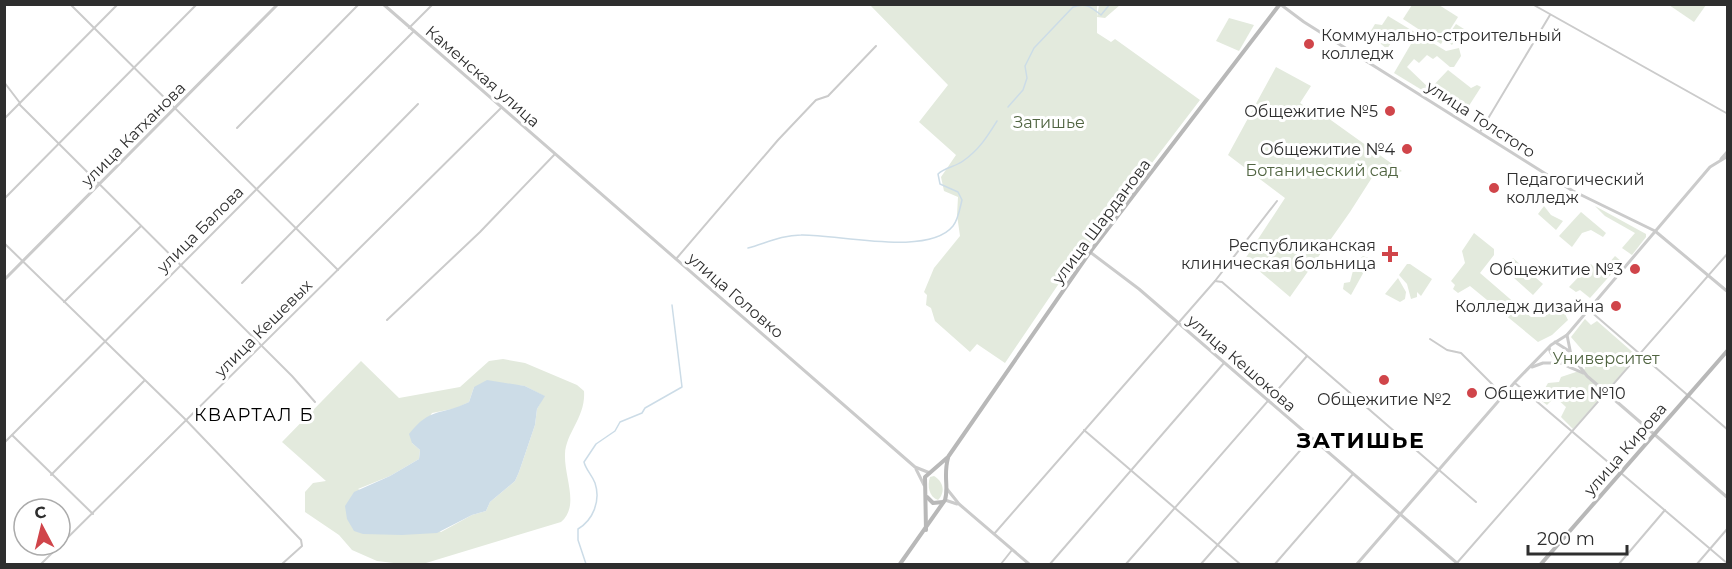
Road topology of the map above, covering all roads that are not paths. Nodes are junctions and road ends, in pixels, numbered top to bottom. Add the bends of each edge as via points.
1 (70, 4) edge
2 (118, 4) edge
3 (197, 4) edge
4 (278, 4) edge
5 (359, 4) edge
6 (383, 4) edge
7 (433, 4) edge
8 (1280, 4) edge
9 (1532, 4) edge
10 (1550, 15) junction
11 (95, 28) junction
12 (409, 28) junction
13 (413, 32) junction
14 (876, 46) dead end
15 (135, 68) junction
16 (4, 82) edge
17 (20, 104) junction
18 (418, 104) dead end
19 (501, 108) junction
20 (175, 109) junction
21 (1728, 114) edge
22 (4, 119) edge
23 (237, 128) dead end
24 (1480, 132) junction
25 (541, 142) joint
26 (59, 144) junction
27 (1728, 151) edge
28 (555, 154) junction
29 (1728, 156) edge
30 (1720, 160) junction
31 (100, 185) junction
32 (257, 189) junction
33 (4, 199) edge
34 (1277, 201) dead end
35 (141, 226) junction
36 (296, 228) junction
37 (1655, 231) junction
38 (4, 243) edge
39 (1090, 252) junction
40 (1728, 253) edge
41 (676, 259) junction
42 (23, 261) junction
43 (181, 265) junction
44 (338, 270) junction
45 (1708, 275) junction
46 (4, 280) edge
47 (1215, 281) junction
48 (242, 283) dead end
49 (1728, 292) edge
50 (64, 302) junction
51 (1588, 310) junction
52 (387, 320) dead end
53 (1177, 323) junction
54 (1567, 335) junction
55 (1430, 339) dead end
56 (105, 341) junction
57 (1555, 342) junction
58 (261, 346) junction
59 (1550, 347) junction
60 (1728, 350) edge
61 (1571, 354) junction
62 (1640, 355) junction
63 (1307, 356) junction
64 (1224, 363) junction
65 (1561, 363) junction
66 (1530, 368) junction
67 (1587, 376) junction
68 (144, 381) junction
69 (1515, 382) junction
70 (1606, 393) junction
71 (1503, 395) junction
72 (1687, 396) junction
73 (1268, 401) junction
74 (315, 402) dead end
75 (187, 422) junction
76 (1084, 429) junction
77 (1728, 430) edge
78 (1572, 432) junction
79 (1654, 434) junction
80 (12, 435) junction
81 (1311, 438) junction
82 (4, 442) edge
83 (948, 457) junction
84 (915, 467) junction
85 (1439, 469) junction
86 (1131, 470) junction
87 (931, 472) junction
88 (1620, 473) junction
89 (1353, 474) junction
90 (51, 475) junction
91 (944, 479) junction
92 (924, 485) junction
93 (947, 489) junction
94 (927, 496) junction
95 (1728, 498) edge
96 (945, 501) junction
97 (1476, 502) dead end
98 (959, 504) junction
99 (1175, 508) junction
100 (1665, 510) junction
101 (93, 514) junction
102 (1400, 514) junction
103 (1728, 528) edge
104 (926, 530) junction
105 (994, 534) junction
106 (1218, 545) junction
107 (1710, 549) junction
108 (1012, 550) junction
109 (42, 564) edge
110 (282, 564) edge
111 (900, 564) edge
112 (1001, 564) edge
113 (1029, 564) edge
114 (1050, 564) edge
115 (1126, 564) edge
116 (1201, 564) edge
117 (1240, 564) edge
118 (1275, 564) edge
119 (1357, 564) edge
120 (1457, 564) edge
121 (1541, 564) edge
122 (1618, 564) edge
123 (1696, 564) edge
124 (1728, 564) edge

1 - 11 street
2 - 11 street
3 - 15 street
4 - 20 street, улица Катханова
5 - 23 street
6 - 12 street, Каменская улица
7 - 12 street
8 - 24 street, улица Толстого
8 - 39 main road, улица Шарданова
9 - 10 street
10 - 21 street
10 - 24 street
11 - 15 street
11 - 17 street
12 - 13 street, Каменская улица
13 - 19 street, Каменская улица
13 - 32 street, улица Балова
14 - 41 street via 828,96 816,100 793,124
15 - 20 street
15 - 26 street
16 - 17 street
17 - 22 street
17 - 26 street
18 - 36 street
19 - 25 street, Каменская улица
19 - 44 street, улица Кешевых
20 - 31 street, улица Катханова
20 - 32 street
24 - 37 street, улица Толстого via 1573,191
25 - 28 street, улица Головко
26 - 31 street
26 - 33 street
27 - 30 street
28 - 41 street, улица Головко
28 - 52 street
29 - 30 street
30 - 37 street
31 - 35 street
31 - 42 street, улица Катханова
32 - 36 street
32 - 43 street, улица Балова
34 - 47 street
35 - 43 street
35 - 50 street
36 - 44 street
36 - 48 street
37 - 45 street, улица Толстого
37 - 51 street
38 - 42 street
39 - 53 street, улица Кешокова
39 - 83 main road, улица Шарданова
40 - 45 street
41 - 84 street, улица Головко
42 - 46 street, улица Катханова
42 - 50 street
43 - 56 street, улица Балова
43 - 58 street
44 - 58 street, улица Кешевых
45 - 49 street, улица Толстого
45 - 62 street
47 - 53 street
47 - 63 street via 1222,282
50 - 56 street
51 - 54 street
51 - 62 street
53 - 64 street, улица Кешокова
53 - 76 street
54 - 57 street
54 - 61 street
55 - 71 street via 1447,350 1461,353
56 - 68 street
56 - 80 street, улица Балова
57 - 59 street
57 - 61 street
58 - 74 street
58 - 75 street, улица Кешевых
59 - 65 street via 1550,353
59 - 66 street
60 - 72 main road, улица Кирова
61 - 65 street via 1569,362
61 - 67 street
62 - 70 street
62 - 72 street
63 - 73 street
63 - 85 street
64 - 73 street, улица Кешокова
64 - 86 street
65 - 66 street
65 - 67 street
66 - 69 street
67 - 70 street
68 - 75 street
68 - 90 street
69 - 71 street
69 - 78 street
70 - 78 street
70 - 79 street
71 - 85 street
72 - 77 street
72 - 79 main road, улица Кирова
73 - 81 street, улица Кешокова
73 - 99 street
75 - 101 street, улица Кешевых
75 - 110 street via 303,543
76 - 86 street
76 - 105 street
78 - 88 street
78 - 120 street
79 - 88 main road, улица Кирова
79 - 95 street
80 - 82 street, улица Балова
80 - 90 street
81 - 89 street, улица Кешокова
81 - 106 street
83 - 87 main road
83 - 91 main road
84 - 87 street
84 - 92 street
85 - 97 street
85 - 102 street
86 - 99 street
86 - 114 street
87 - 91 main road
87 - 92 main road
88 - 100 street
88 - 121 main road, улица Кирова
89 - 102 street, улица Кешокова
89 - 118 street
90 - 101 street
91 - 93 main road
92 - 94 main road
93 - 96 main road
93 - 98 street
94 - 96 main road via 933,503
94 - 104 main road
96 - 98 street
96 - 104 main road
98 - 105 street
99 - 106 street
99 - 115 street
100 - 107 street
100 - 122 street
101 - 109 street, улица Кешевых
102 - 119 street
102 - 120 street, улица Кешокова
103 - 107 street
104 - 111 main road
105 - 108 street
106 - 116 street
106 - 117 street
107 - 123 street
107 - 124 street
108 - 112 street
108 - 113 street

